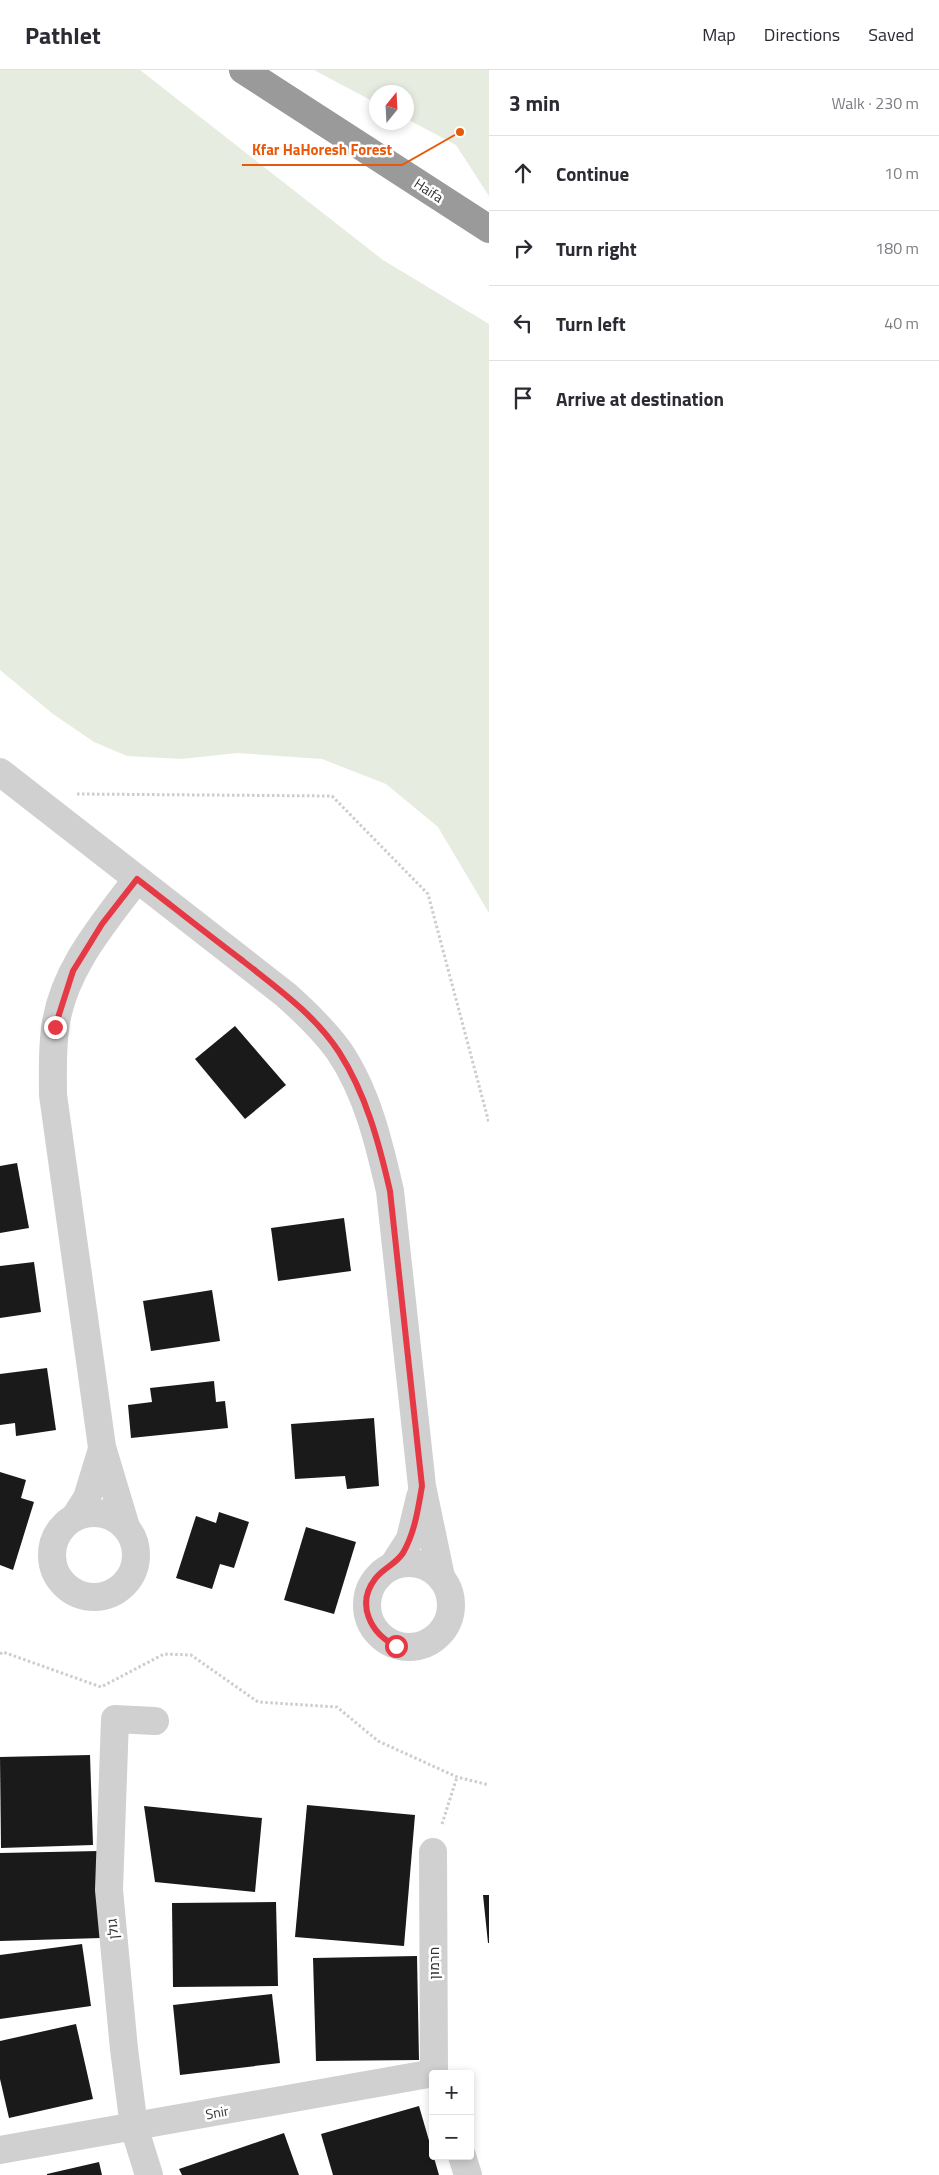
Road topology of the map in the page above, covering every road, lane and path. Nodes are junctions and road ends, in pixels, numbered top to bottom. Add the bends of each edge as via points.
1 (242, 70) edge
2 (489, 229) edge
3 (0, 772) edge
4 (68, 794) dead end
5 (137, 879) junction
6 (489, 1124) edge
7 (102, 1447) junction
8 (422, 1486) junction
9 (75, 1517) junction
10 (126, 1527) junction
11 (394, 1564) junction
12 (441, 1577) junction
13 (0, 1654) edge
14 (155, 1721) dead end
15 (457, 1777) junction
16 (489, 1785) edge
17 (433, 1852) joint
18 (434, 2070) edge
19 (429, 2074) edge
20 (134, 2127) junction
21 (0, 2150) edge
22 (463, 2160) edge
23 (150, 2175) edge
24 (468, 2175) edge

1 - 2 highway, Haifa
3 - 5 street
4 - 6 path via 332,796 428,894
5 - 7 street via 102,924 73,971 55,1027 52,1056 54,1095
5 - 8 street via 312,1018 339,1052 364,1100 379,1143 390,1191
7 - 9 street via 87,1498
7 - 10 street
8 - 11 street via 410,1539
8 - 12 street
9 - 10 street via 92,1512 105,1513
9 - 10 street via 60,1529 54,1539 52,1561 61,1582 80,1595 92,1598 115,1592 132,1574 136,1550
11 - 12 street via 420,1563
11 - 12 street via 375,1579 366,1600 370,1623 385,1640 396,1646 413,1647 429,1642 447,1625 451,1600
13 - 15 path via 3,1652 101,1688 164,1654 191,1655 258,1702 337,1707 378,1741
14 - 20 street, גולן via 115,1719 109,1890
15 - 16 path
15 - 17 path
17 - 18 street, חרמון
19 - 20 street, Snir
20 - 21 street, Snir
20 - 23 street, גולן
22 - 24 street

